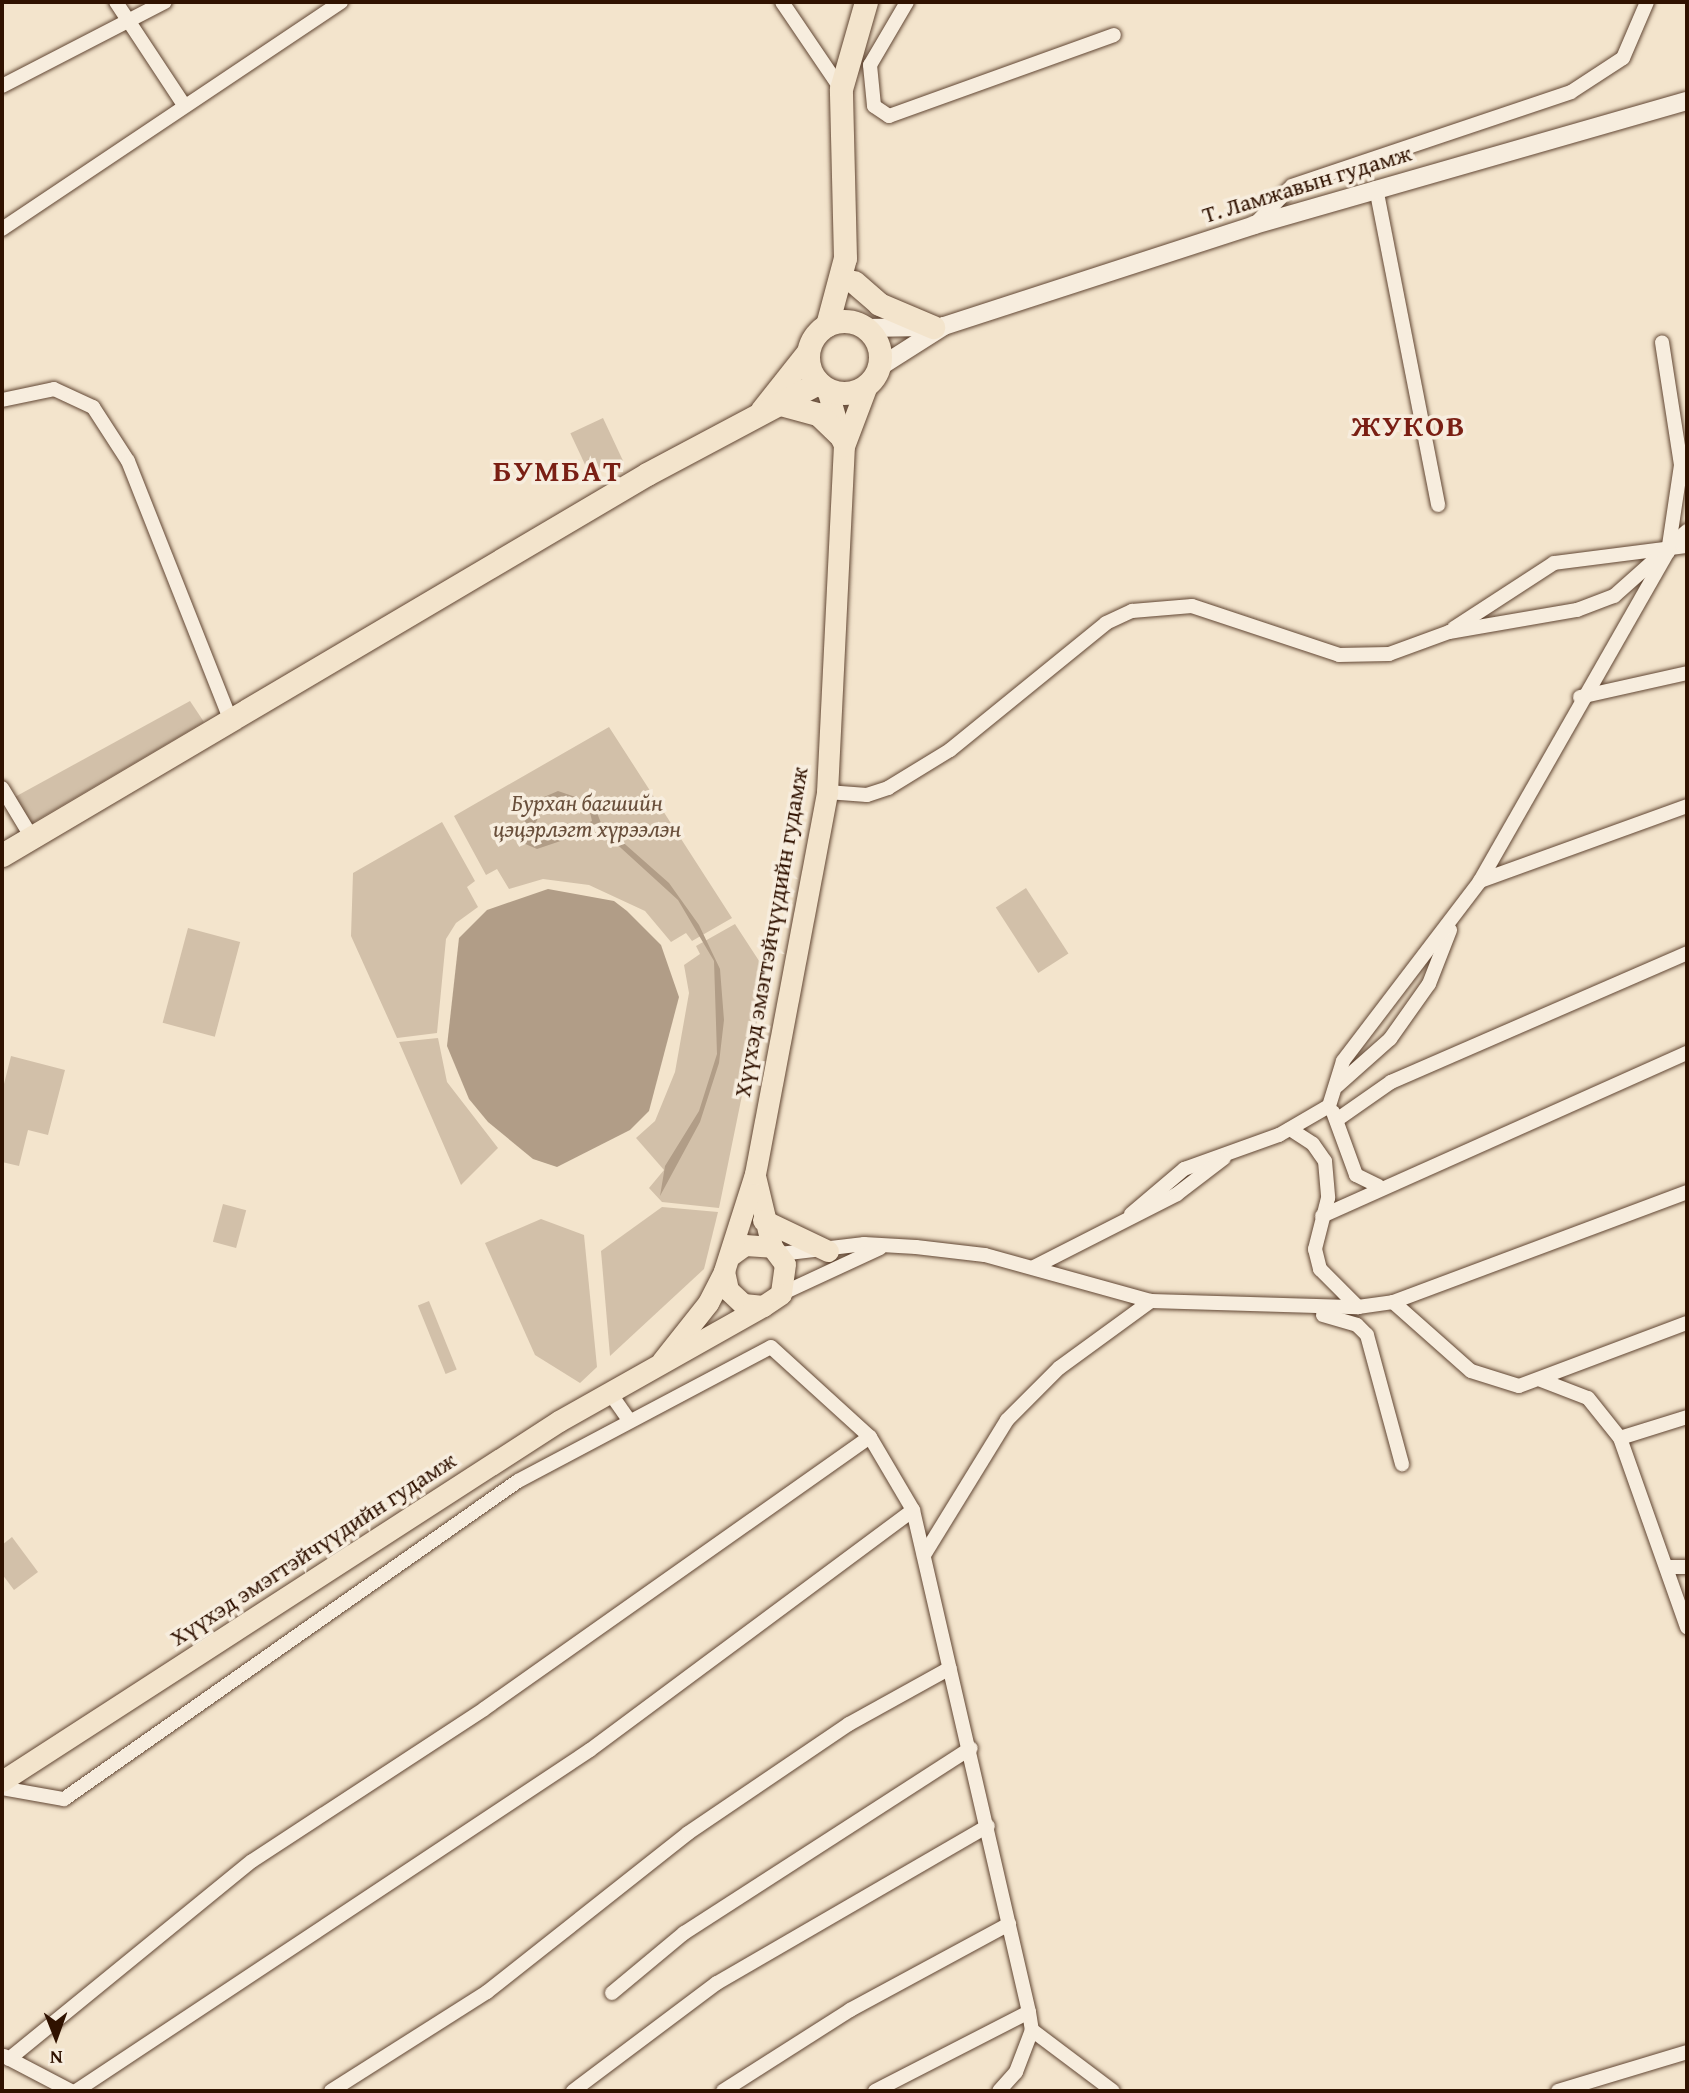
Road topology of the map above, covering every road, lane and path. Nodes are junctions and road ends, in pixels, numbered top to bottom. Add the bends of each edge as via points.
1 (116, 2) edge
2 (165, 2) edge
3 (341, 2) edge
4 (782, 2) edge
5 (866, 2) edge
6 (907, 2) edge
7 (1647, 2) edge
8 (128, 24) junction
9 (1114, 35) dead end
10 (2, 86) edge
11 (841, 89) junction
12 (1687, 102) edge
13 (184, 106) junction
14 (1376, 188) junction
15 (1254, 225) junction
16 (2, 229) edge
17 (845, 258) junction
18 (854, 282) junction
19 (827, 325) junction
20 (861, 326) junction
21 (938, 327) junction
22 (1662, 342) dead end
23 (808, 352) junction
24 (873, 377) junction
25 (823, 386) junction
26 (2, 400) edge
27 (780, 404) junction
28 (757, 415) junction
29 (842, 441) junction
30 (1438, 505) dead end
31 (1687, 531) edge
32 (1687, 546) edge
33 (1668, 552) junction
34 (1449, 632) junction
35 (1687, 673) edge
36 (1580, 697) junction
37 (230, 719) junction
38 (2, 788) edge
39 (827, 792) junction
40 (1687, 806) edge
41 (32, 838) junction
42 (2, 855) edge
43 (1480, 881) junction
44 (1453, 922) junction
45 (1687, 953) edge
46 (1687, 1053) edge
47 (1337, 1086) junction
48 (1329, 1106) junction
49 (1338, 1119) junction
50 (1290, 1129) junction
51 (1345, 1153) junction
52 (1325, 1161) junction
53 (755, 1174) junction
54 (1379, 1186) junction
55 (1687, 1192) edge
56 (1322, 1216) junction
57 (763, 1220) junction
58 (895, 1245) junction
59 (776, 1251) junction
60 (828, 1251) junction
61 (727, 1263) junction
62 (1034, 1267) junction
63 (772, 1300) junction
64 (1151, 1301) junction
65 (1393, 1302) junction
66 (1358, 1307) junction
67 (1288, 1309) junction
68 (1687, 1323) edge
69 (656, 1368) junction
70 (1541, 1380) junction
71 (610, 1393) junction
72 (1687, 1417) edge
73 (629, 1420) junction
74 (870, 1437) junction
75 (1620, 1438) junction
76 (1402, 1464) dead end
77 (914, 1510) junction
78 (924, 1555) junction
79 (1667, 1567) junction
80 (1687, 1567) edge
81 (1686, 1619) edge
82 (950, 1668) junction
83 (971, 1748) junction
84 (2, 1781) edge
85 (2, 1788) edge
86 (988, 1826) junction
87 (1009, 1924) junction
88 (612, 1993) dead end
89 (1030, 2012) junction
90 (1032, 2030) junction
91 (1687, 2052) edge
92 (5, 2057) edge
93 (49, 2087) edge
94 (74, 2091) edge
95 (331, 2091) edge
96 (573, 2091) edge
97 (723, 2091) edge
98 (875, 2091) edge
99 (999, 2091) edge
100 (1113, 2091) edge
101 (1558, 2091) edge

1 - 8 street
2 - 8 street
3 - 13 street
4 - 11 street
5 - 11 highway
6 - 9 street via 870,65 874,106 890,116
7 - 15 street via 1623,58 1571,92 1292,186
8 - 10 street
8 - 13 street
11 - 17 highway
12 - 14 street, Т. Ламжавын гудамж
13 - 16 street
14 - 15 street, Т. Ламжавын гудамж
14 - 30 street
15 - 21 street, Т. Ламжавын гудамж
17 - 18 highway
17 - 19 highway
18 - 20 highway
18 - 21 highway via 879,304
19 - 20 highway
19 - 23 highway
20 - 21 street, Т. Ламжавын гудамж
20 - 24 highway via 878,346
21 - 24 street, Т. Ламжавын гудамж
22 - 33 street via 1681,465
23 - 25 highway
23 - 28 highway
24 - 25 highway via 848,393
24 - 29 main road, Хүүхэд эмэгтэйчүүдийн гудамж
25 - 27 highway
25 - 29 main road, Хүүхэд эмэгтэйчүүдийн гудамж
26 - 37 street via 54,389 93,407 128,461
27 - 28 highway
27 - 29 highway via 818,414
28 - 37 highway
29 - 39 main road, Хүүхэд эмэгтэйчүүдийн гудамж
31 - 33 street
32 - 33 street
33 - 34 street via 1614,596 1577,610
33 - 34 street via 1554,563
33 - 36 street
34 - 39 street via 1389,654 1339,655 1192,606 1132,611 1106,623 950,750 888,788 867,795
35 - 36 street
36 - 43 street
37 - 41 highway
38 - 41 street
39 - 53 main road, Хүүхэд эмэгтэйчүүдийн гудамж
40 - 43 street
41 - 42 highway
43 - 44 street
44 - 47 street via 1404,975 1343,1061
44 - 47 street via 1429,984 1390,1040
45 - 49 street via 1391,1082
46 - 54 street via 1447,1164
47 - 48 street
48 - 49 street
48 - 50 street
49 - 51 street
50 - 52 street via 1313,1144
50 - 62 street via 1225,1157 1203,1178
51 - 52 street
51 - 54 street via 1356,1175
52 - 56 street
53 - 57 main road, Хүүхэд эмэгтэйчүүдийн гудамж
53 - 61 main road, Хүүхэд эмэгтэйчүүдийн гудамж
54 - 56 street
55 - 65 street
56 - 66 street via 1315,1249 1320,1269
57 - 59 main road, Хүүхэд эмэгтэйчүүдийн гудамж
57 - 60 main road
58 - 60 street
58 - 62 street
58 - 63 street
59 - 60 street
59 - 61 main road via 745,1245
59 - 63 main road, Хүүхэд эмэгтэйчүүдийн гудамж via 788,1274
61 - 63 main road via 734,1298
61 - 69 main road, Хүүхэд эмэгтэйчүүдийн гудамж via 708,1303
62 - 64 street
63 - 69 main road, Хүүхэд эмэгтэйчүүдийн гудамж
64 - 67 street
64 - 78 street via 1059,1368 1007,1420
65 - 66 street
65 - 70 street via 1471,1371 1519,1386
66 - 67 street
67 - 76 street via 1340,1318 1367,1335
68 - 70 street
69 - 71 main road, Хүүхэд эмэгтэйчүүдийн гудамж
70 - 75 street via 1588,1398
71 - 73 street
71 - 84 main road, Хүүхэд эмэгтэйчүүдийн гудамж
72 - 75 street
73 - 74 street via 771,1347
73 - 85 street via 518,1481 64,1799
74 - 77 street
74 - 92 street via 484,1709 252,1861
75 - 79 street
77 - 78 street
77 - 94 street via 590,1750
78 - 82 street
79 - 80 street
79 - 81 street
82 - 83 street
82 - 95 street via 849,1724 688,1833 487,1992
83 - 86 street
83 - 88 street via 684,1933
86 - 87 street
86 - 96 street via 717,1983
87 - 89 street
87 - 97 street via 850,2010
89 - 90 street
89 - 98 street
90 - 99 street via 1016,2072
90 - 100 street
91 - 101 street
92 - 93 street
93 - 94 street

